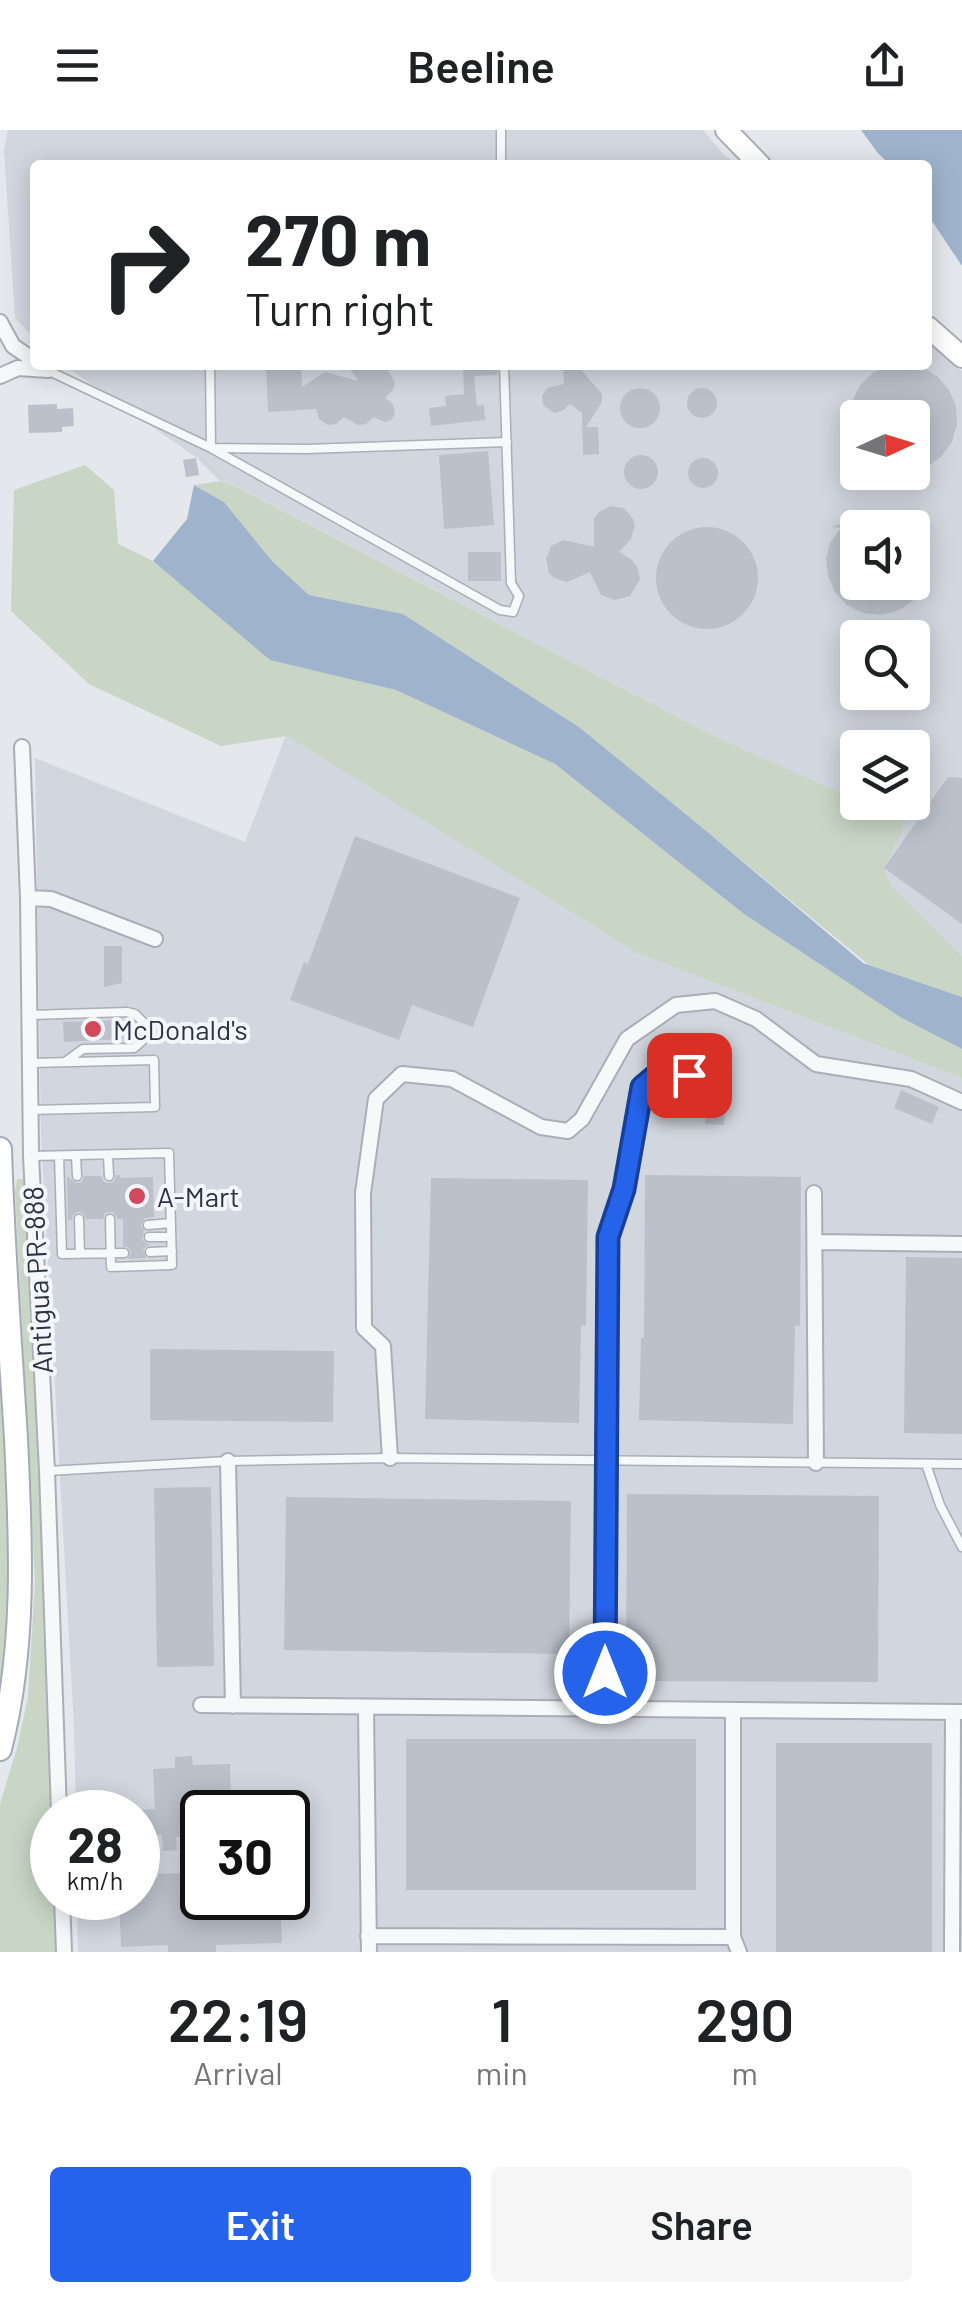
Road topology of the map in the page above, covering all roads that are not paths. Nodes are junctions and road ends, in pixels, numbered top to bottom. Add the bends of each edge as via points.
1 (501, 130) edge
2 (726, 130) edge
3 (501, 160) edge
4 (755, 160) edge
5 (0, 322) edge
6 (932, 331) edge
7 (962, 357) edge
8 (30, 358) edge
9 (30, 367) edge
10 (49, 370) edge
11 (210, 370) edge
12 (504, 370) edge
13 (0, 376) edge
14 (507, 442) junction
15 (211, 448) junction
16 (22, 747) dead end
17 (28, 898) junction
18 (155, 939) dead end
19 (29, 1015) junction
20 (65, 1062) junction
21 (30, 1063) junction
22 (689, 1075) dead end
23 (962, 1102) edge
24 (30, 1110) junction
25 (0, 1150) edge
26 (108, 1154) junction
27 (76, 1155) junction
28 (31, 1156) junction
29 (60, 1156) junction
30 (0, 1158) edge
31 (77, 1176) dead end
32 (109, 1176) dead end
33 (814, 1192) dead end
34 (79, 1219) dead end
35 (148, 1224) dead end
36 (171, 1224) junction
37 (123, 1226) dead end
38 (171, 1236) junction
39 (149, 1237) dead end
40 (110, 1238) junction
41 (123, 1238) dead end
42 (816, 1242) junction
43 (962, 1244) edge
44 (172, 1251) junction
45 (150, 1252) dead end
46 (111, 1253) junction
47 (124, 1253) dead end
48 (62, 1254) junction
49 (80, 1254) junction
50 (36, 1255) junction
51 (390, 1458) junction
52 (228, 1460) junction
53 (606, 1460) junction
54 (816, 1463) junction
55 (926, 1464) junction
56 (962, 1464) edge
57 (47, 1471) junction
58 (962, 1547) edge
59 (202, 1706) dead end
60 (233, 1706) junction
61 (366, 1707) junction
62 (605, 1708) junction
63 (733, 1710) junction
64 (958, 1712) edge
65 (0, 1749) edge
66 (58, 1790) edge
67 (63, 1920) edge
68 (733, 1936) junction
69 (368, 1944) edge
70 (64, 1952) edge
71 (739, 1952) edge
72 (952, 1952) edge

1 - 3 lane
2 - 4 street
5 - 8 street
6 - 7 street
9 - 13 street
10 - 15 lane
11 - 15 lane
12 - 14 lane
14 - 15 lane
14 - 15 lane via 511,584 519,596 513,612
16 - 17 street, Antigua PR-888
17 - 18 street via 51,899
17 - 19 street, Antigua PR-888
19 - 20 lane via 128,1012 146,1024 134,1048 84,1049
19 - 21 street, Antigua PR-888
20 - 21 lane
20 - 24 lane via 154,1060 156,1107
21 - 24 street, Antigua PR-888
22 - 53 street via 654,1077 642,1087 608,1237
23 - 51 street via 911,1080 816,1064 756,1019 715,1001 676,1006 627,1039 582,1120 568,1130 540,1127 452,1080 402,1074 376,1099 363,1193 364,1328 383,1346
24 - 28 street, Antigua PR-888
25 - 30 main road
26 - 27 lane
26 - 32 lane
26 - 36 lane via 169,1153
27 - 29 lane
27 - 31 lane
28 - 29 lane
28 - 30 street
28 - 50 street, Antigua PR-888
29 - 48 lane
30 - 65 main road via 22,1570
33 - 42 street
34 - 49 lane
35 - 36 lane
36 - 38 lane
37 - 40 lane via 110,1222
38 - 39 lane
38 - 44 lane
40 - 41 lane
40 - 46 lane
42 - 43 street
42 - 54 street
44 - 45 lane
44 - 46 lane via 172,1266 112,1267
46 - 47 lane
46 - 49 lane
48 - 49 lane
48 - 50 lane
50 - 57 street, Antigua PR-888
51 - 52 lane
51 - 53 lane
52 - 57 lane
52 - 60 street
53 - 54 lane
53 - 62 street
54 - 55 lane
55 - 56 lane
55 - 58 lane
57 - 66 street, Antigua PR-888
59 - 60 street
60 - 61 street
61 - 62 street
61 - 69 street
62 - 63 street
63 - 64 street
63 - 68 street
64 - 72 street
67 - 70 street
68 - 69 street
68 - 71 street

